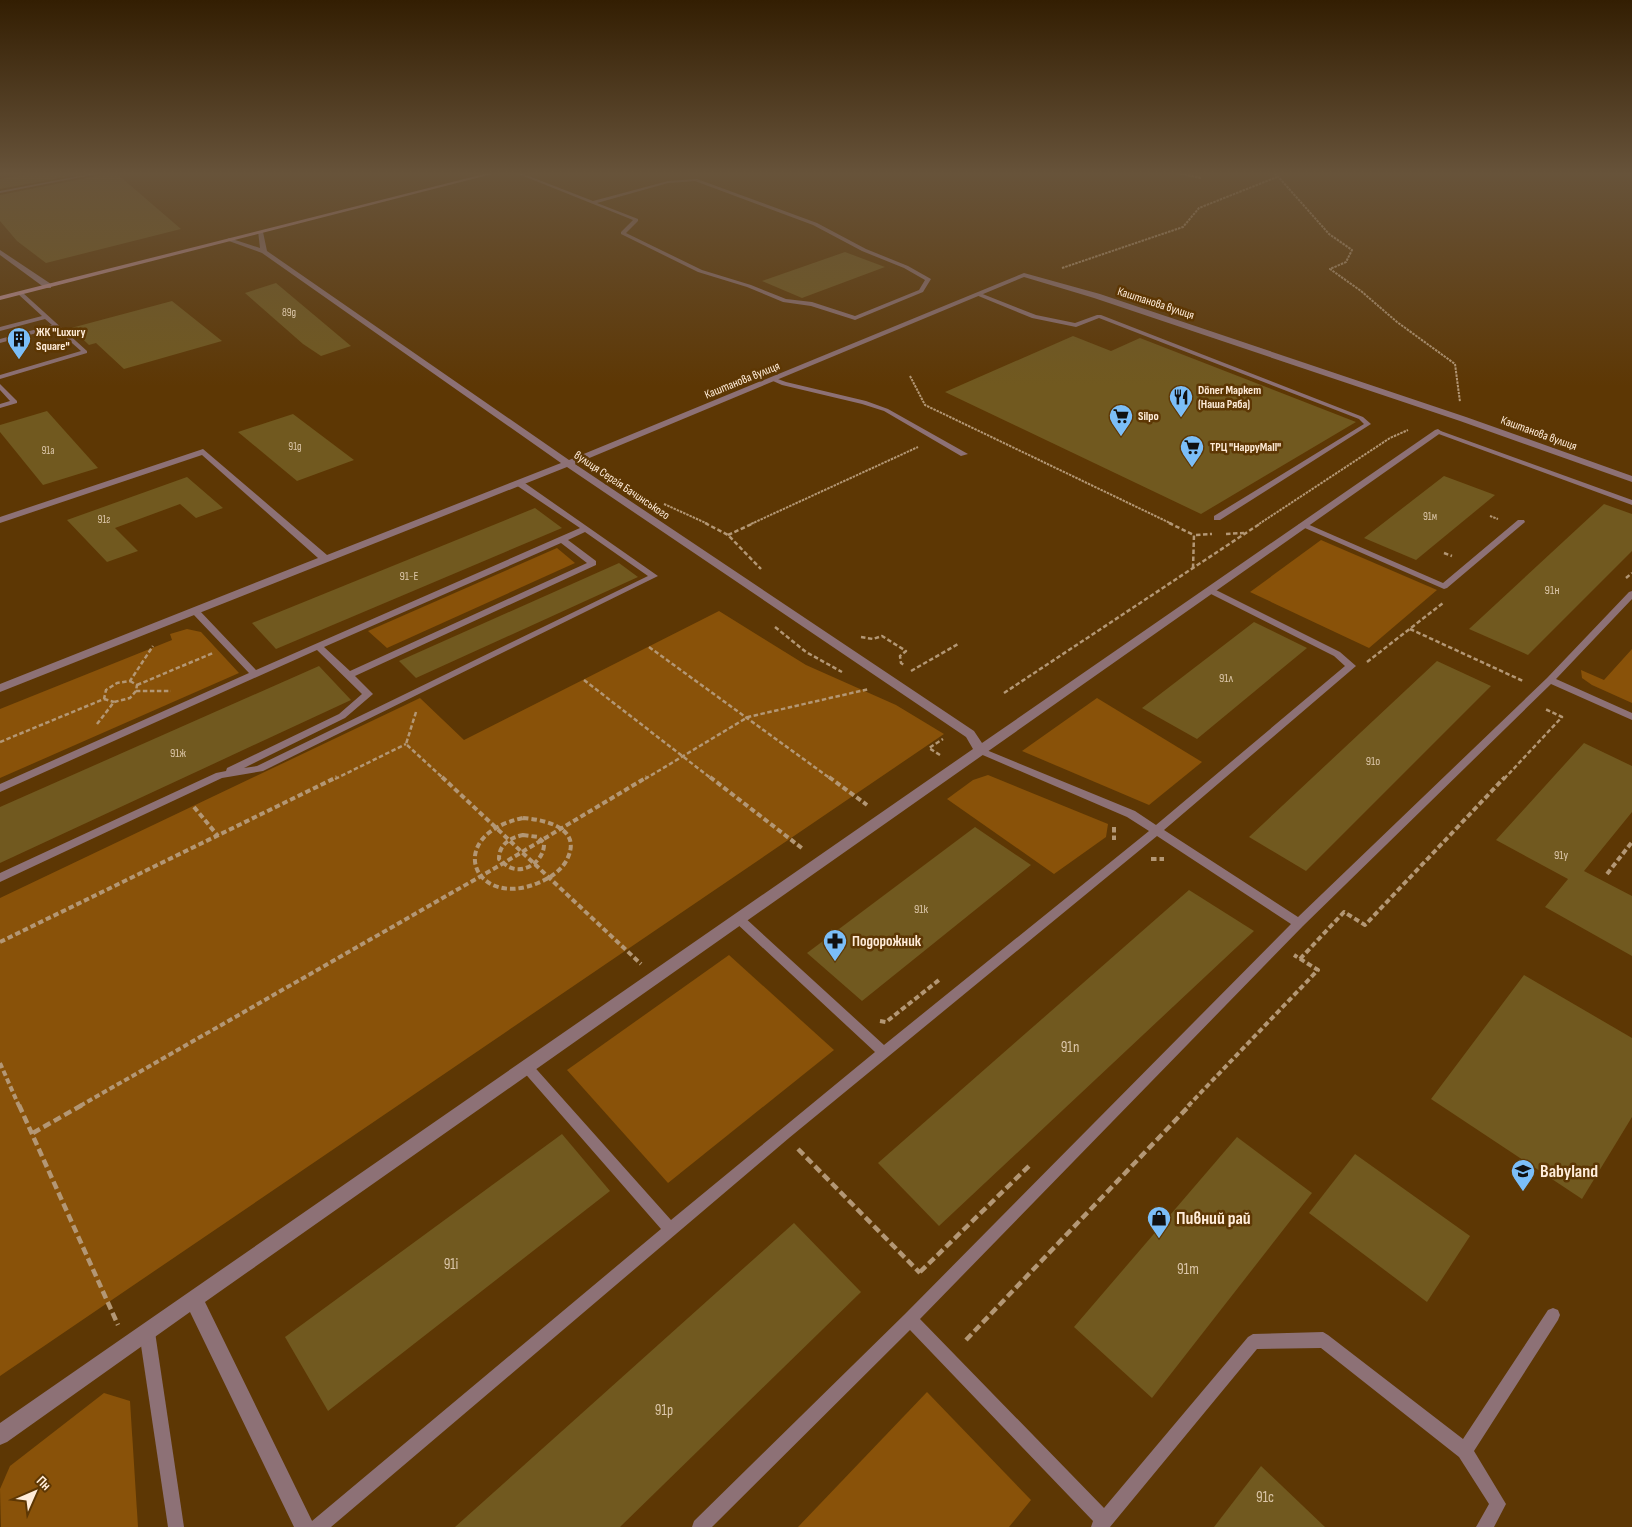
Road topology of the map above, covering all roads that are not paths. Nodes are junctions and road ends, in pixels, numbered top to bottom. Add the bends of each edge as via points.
1 (212, 244) edge
2 (241, 244) edge
3 (262, 244) edge
4 (646, 244) edge
5 (853, 244) edge
6 (0, 252) edge
7 (264, 252) junction
8 (48, 286) junction
9 (20, 293) junction
10 (978, 294) junction
11 (0, 298) edge
12 (46, 316) junction
13 (56, 326) junction
14 (0, 329) edge
15 (0, 341) edge
16 (0, 377) edge
17 (775, 380) junction
18 (0, 386) edge
19 (0, 406) edge
20 (1438, 432) joint
21 (964, 454) dead end
22 (568, 463) junction
23 (1632, 479) edge
24 (519, 483) junction
25 (1632, 503) edge
26 (1216, 518) dead end
27 (0, 520) edge
28 (1521, 522) dead end
29 (1302, 525) junction
30 (585, 529) junction
31 (562, 540) junction
32 (326, 560) junction
33 (1210, 590) junction
34 (1632, 594) edge
35 (196, 612) junction
36 (318, 647) junction
37 (255, 674) junction
38 (349, 675) junction
39 (1550, 680) junction
40 (0, 688) edge
41 (1632, 717) edge
42 (981, 750) junction
43 (220, 775) junction
44 (0, 788) edge
45 (1156, 831) junction
46 (0, 878) edge
47 (739, 918) junction
48 (1299, 924) junction
49 (883, 1052) junction
50 (526, 1066) junction
51 (670, 1229) junction
52 (194, 1300) junction
53 (1553, 1315) dead end
54 (910, 1320) junction
55 (147, 1332) junction
56 (0, 1436) edge
57 (1465, 1451) junction
58 (1101, 1524) edge
59 (176, 1527) edge
60 (305, 1527) edge
61 (318, 1527) edge
62 (700, 1527) edge
63 (1484, 1527) edge

1 - 8 main road
2 - 7 street, вулиця Сергія Бачинського
3 - 7 street
4 - 5 lane via 700,271 749,286 785,302 812,304 855,318 921,291 928,279
6 - 8 street
7 - 22 street, вулиця Сергія Бачинського
8 - 9 main road
9 - 11 main road
9 - 12 lane
10 - 17 street, Каштанова вулиця
10 - 23 street, Каштанова вулиця via 1024,275 1032,277 1463,419
10 - 26 lane via 1034,317 1076,325 1098,316 1361,418 1368,424
12 - 13 lane
12 - 14 lane
13 - 15 lane
13 - 16 lane via 85,352
17 - 21 lane via 886,410
17 - 22 street, Каштанова вулиця
18 - 19 lane via 15,402
20 - 25 lane
20 - 29 street
22 - 24 street, Каштанова вулиця
22 - 42 street, вулиця Сергія Бачинського via 970,734
24 - 30 lane
24 - 32 street, Каштанова вулиця
27 - 32 street via 203,452
28 - 29 lane via 1444,586
29 - 33 street
30 - 31 lane
30 - 43 lane via 654,576 259,769
31 - 36 lane
31 - 38 lane via 592,562
32 - 35 street, Каштанова вулиця
33 - 42 street
33 - 45 lane via 1337,654 1351,666
34 - 39 lane
35 - 37 lane
35 - 40 street, Каштанова вулиця
36 - 37 lane
36 - 38 lane
37 - 44 lane
38 - 43 lane via 368,694 342,716
39 - 41 lane
39 - 48 lane
42 - 45 lane via 1131,814
42 - 47 street
43 - 46 lane
45 - 48 lane
45 - 49 lane
47 - 49 lane
47 - 50 street
48 - 54 lane
49 - 51 lane
50 - 51 lane
50 - 52 street
51 - 61 lane
52 - 55 street
52 - 60 street
53 - 57 lane
54 - 58 lane
54 - 62 lane
55 - 56 street
55 - 59 lane
57 - 58 lane via 1323,1340 1253,1342
57 - 63 lane via 1498,1504

